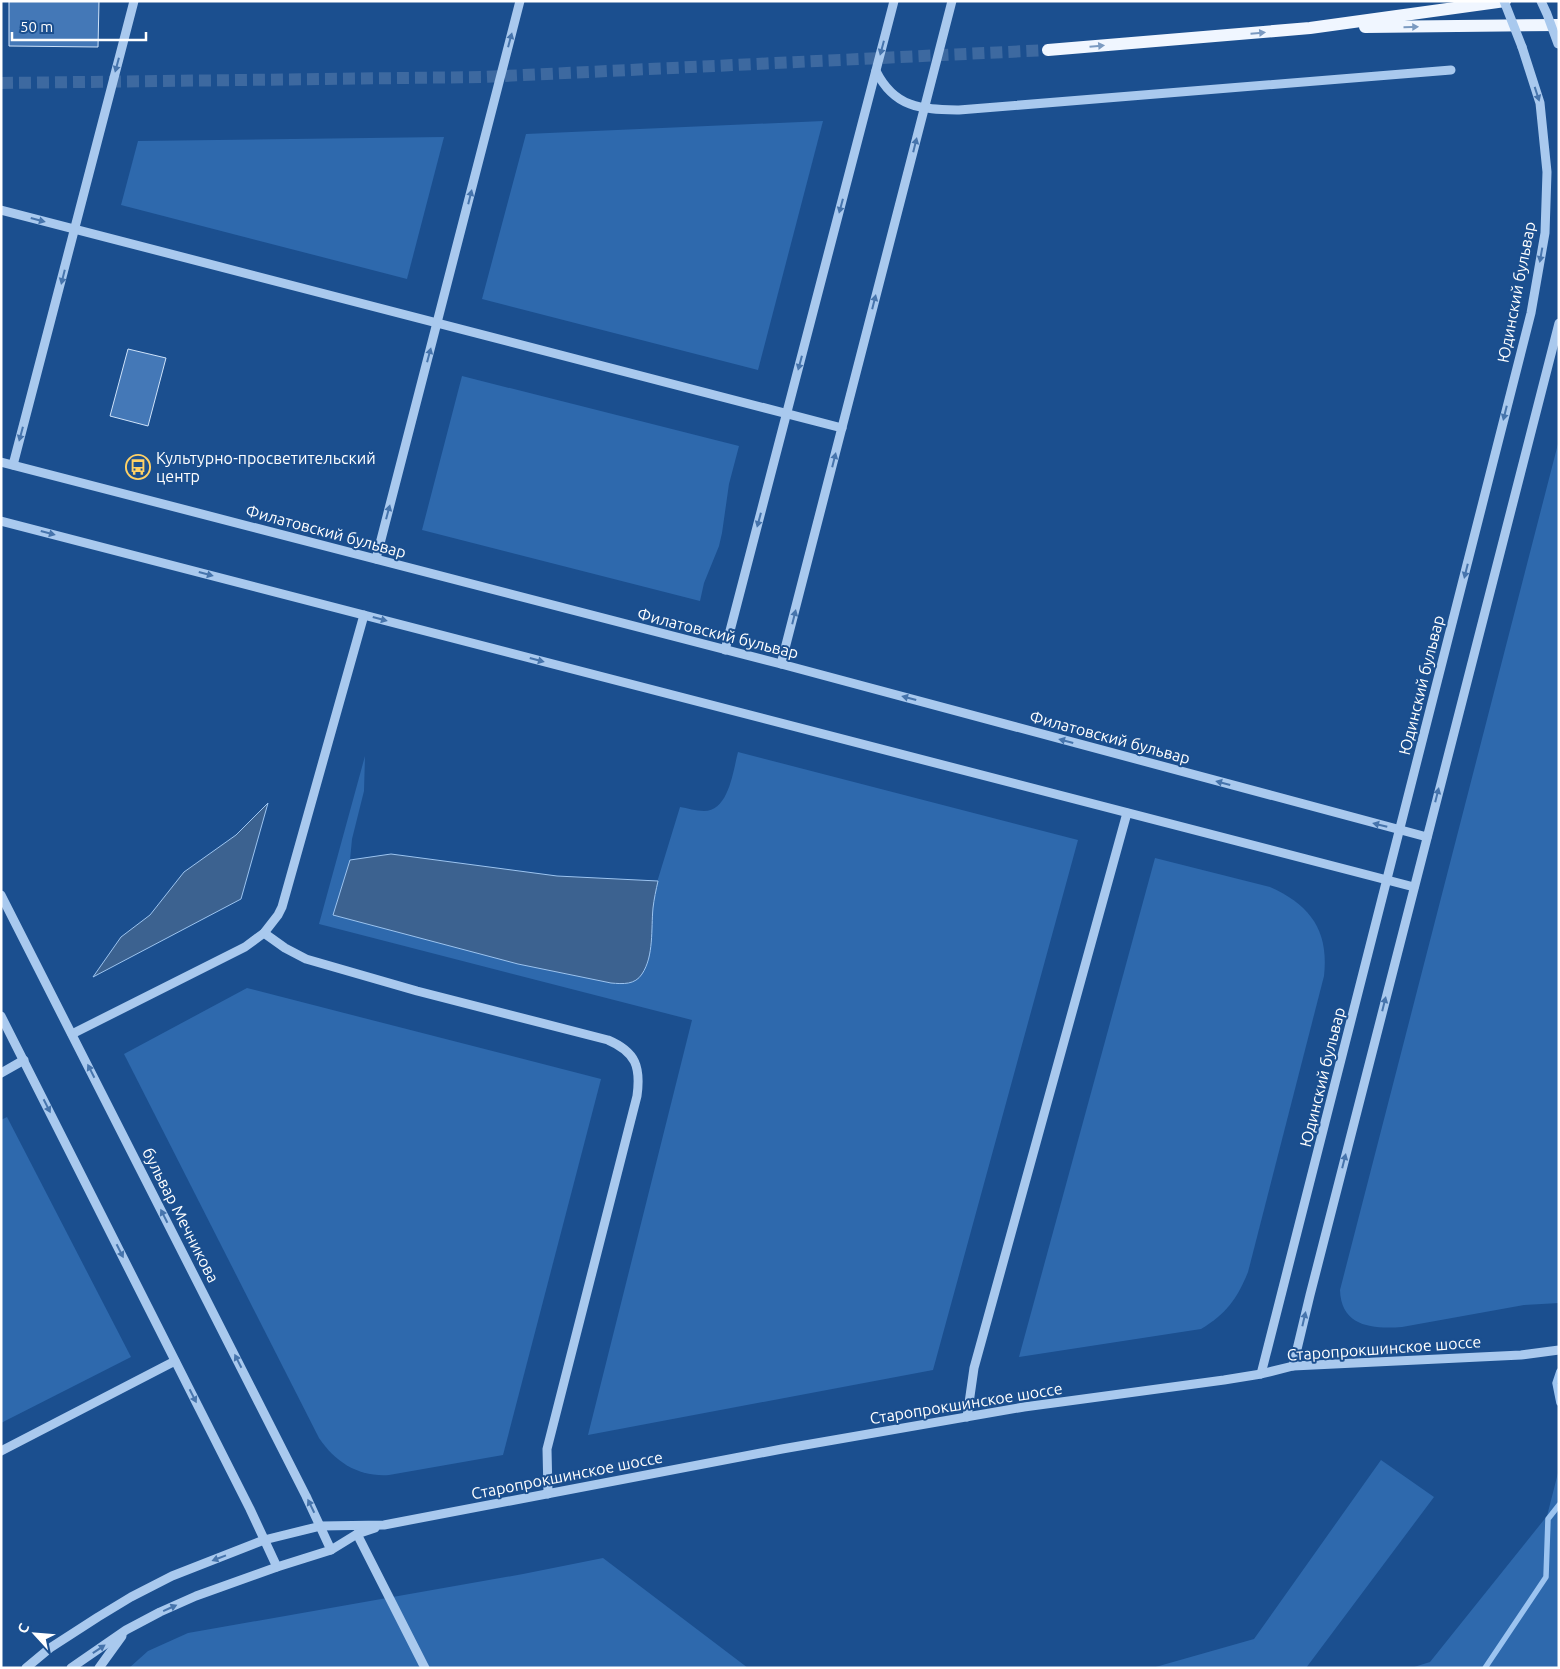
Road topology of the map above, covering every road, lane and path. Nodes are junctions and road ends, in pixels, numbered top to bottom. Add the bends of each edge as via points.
1 (134, 1) edge
2 (520, 1) edge
3 (894, 1) edge
4 (952, 1) edge
5 (1505, 1) edge
6 (1541, 1) edge
7 (1559, 25) edge
8 (1310, 28) junction
9 (1558, 46) edge
10 (1048, 50) tunnel mouth
11 (1451, 70) dead end
12 (876, 71) junction
13 (924, 109) junction
14 (1, 210) edge
15 (75, 229) junction
16 (437, 323) junction
17 (1559, 323) edge
18 (787, 414) junction
19 (842, 428) junction
20 (1, 462) edge
21 (13, 465) junction
22 (1, 521) edge
23 (376, 559) junction
24 (364, 615) junction
25 (726, 650) junction
26 (782, 664) junction
27 (1127, 813) junction
28 (1400, 830) junction
29 (1427, 837) junction
30 (1388, 880) junction
31 (1414, 887) junction
32 (1, 895) edge
33 (264, 933) junction
34 (1, 1016) edge
35 (72, 1034) junction
36 (24, 1060) junction
37 (1, 1072) edge
38 (1559, 1350) edge
39 (176, 1361) junction
40 (1293, 1366) junction
41 (1262, 1374) junction
42 (967, 1417) junction
43 (1, 1451) edge
44 (548, 1494) junction
45 (384, 1525) junction
46 (321, 1526) junction
47 (357, 1534) junction
48 (264, 1540) junction
49 (331, 1550) junction
50 (278, 1567) junction
51 (126, 1630) junction
52 (26, 1668) edge
53 (71, 1668) edge
54 (99, 1668) edge
55 (425, 1668) edge

1 -> 15 street
16 -> 2 street
3 -> 12 street
4 - 13 street
5 - 8 main road
5 -> 28 street, Юдинский бульвар, bridge via 1540,103 1547,172 1545,234 1531,313
6 - 9 street, bridge
8 -> 7 main road
10 -> 8 main road
11 - 13 street via 959,110
12 - 13 street via 893,94
12 -> 18 street
19 -> 13 street
14 -> 15 street
15 - 16 street
15 -> 21 street
16 - 18 street
23 -> 16 street
29 -> 17 street
18 - 19 street
18 -> 25 street
26 -> 19 street
20 - 21 street, Филатовский бульвар
21 - 23 street, Филатовский бульвар
22 -> 24 street
23 - 25 street, Филатовский бульвар
24 -> 27 street
24 - 33 street via 282,907
25 - 26 street, Филатовский бульвар
28 -> 26 street, Филатовский бульвар
27 - 30 street
27 - 42 street via 974,1368
28 - 29 street, Филатовский бульвар
28 - 30 street, Юдинский бульвар
29 - 31 street
30 - 31 street
30 - 41 street, Юдинский бульвар
40 -> 31 street
32 - 35 street, бульвар Мечникова
33 - 35 street via 245,947
33 - 44 street via 306,959 608,1040 628,1051 635,1061 639,1082 637,1096 547,1449
34 - 36 street
46 -> 35 street, бульвар Мечникова
36 - 37 street
36 -> 39 street
38 - 40 street, Старопрокшинское шоссе via 1521,1355
39 - 43 street
39 -> 48 street
40 - 41 street, Старопрокшинское шоссе
41 - 42 street, Старопрокшинское шоссе
42 - 44 street, Старопрокшинское шоссе
44 - 45 street, Старопрокшинское шоссе
45 - 46 street, Старопрокшинское шоссе
45 - 47 street, Старопрокшинское шоссе
46 - 48 street, Старопрокшинское шоссе
46 - 49 street, бульвар Мечникова
47 - 49 street, Старопрокшинское шоссе
47 - 55 street
48 - 50 street
48 -> 52 street, Старопрокшинское шоссе via 172,1576 131,1597 50,1648
49 - 50 street, Старопрокшинское шоссе
51 -> 50 street, Старопрокшинское шоссе via 196,1596
53 -> 51 street, Старопрокшинское шоссе
51 - 54 street

